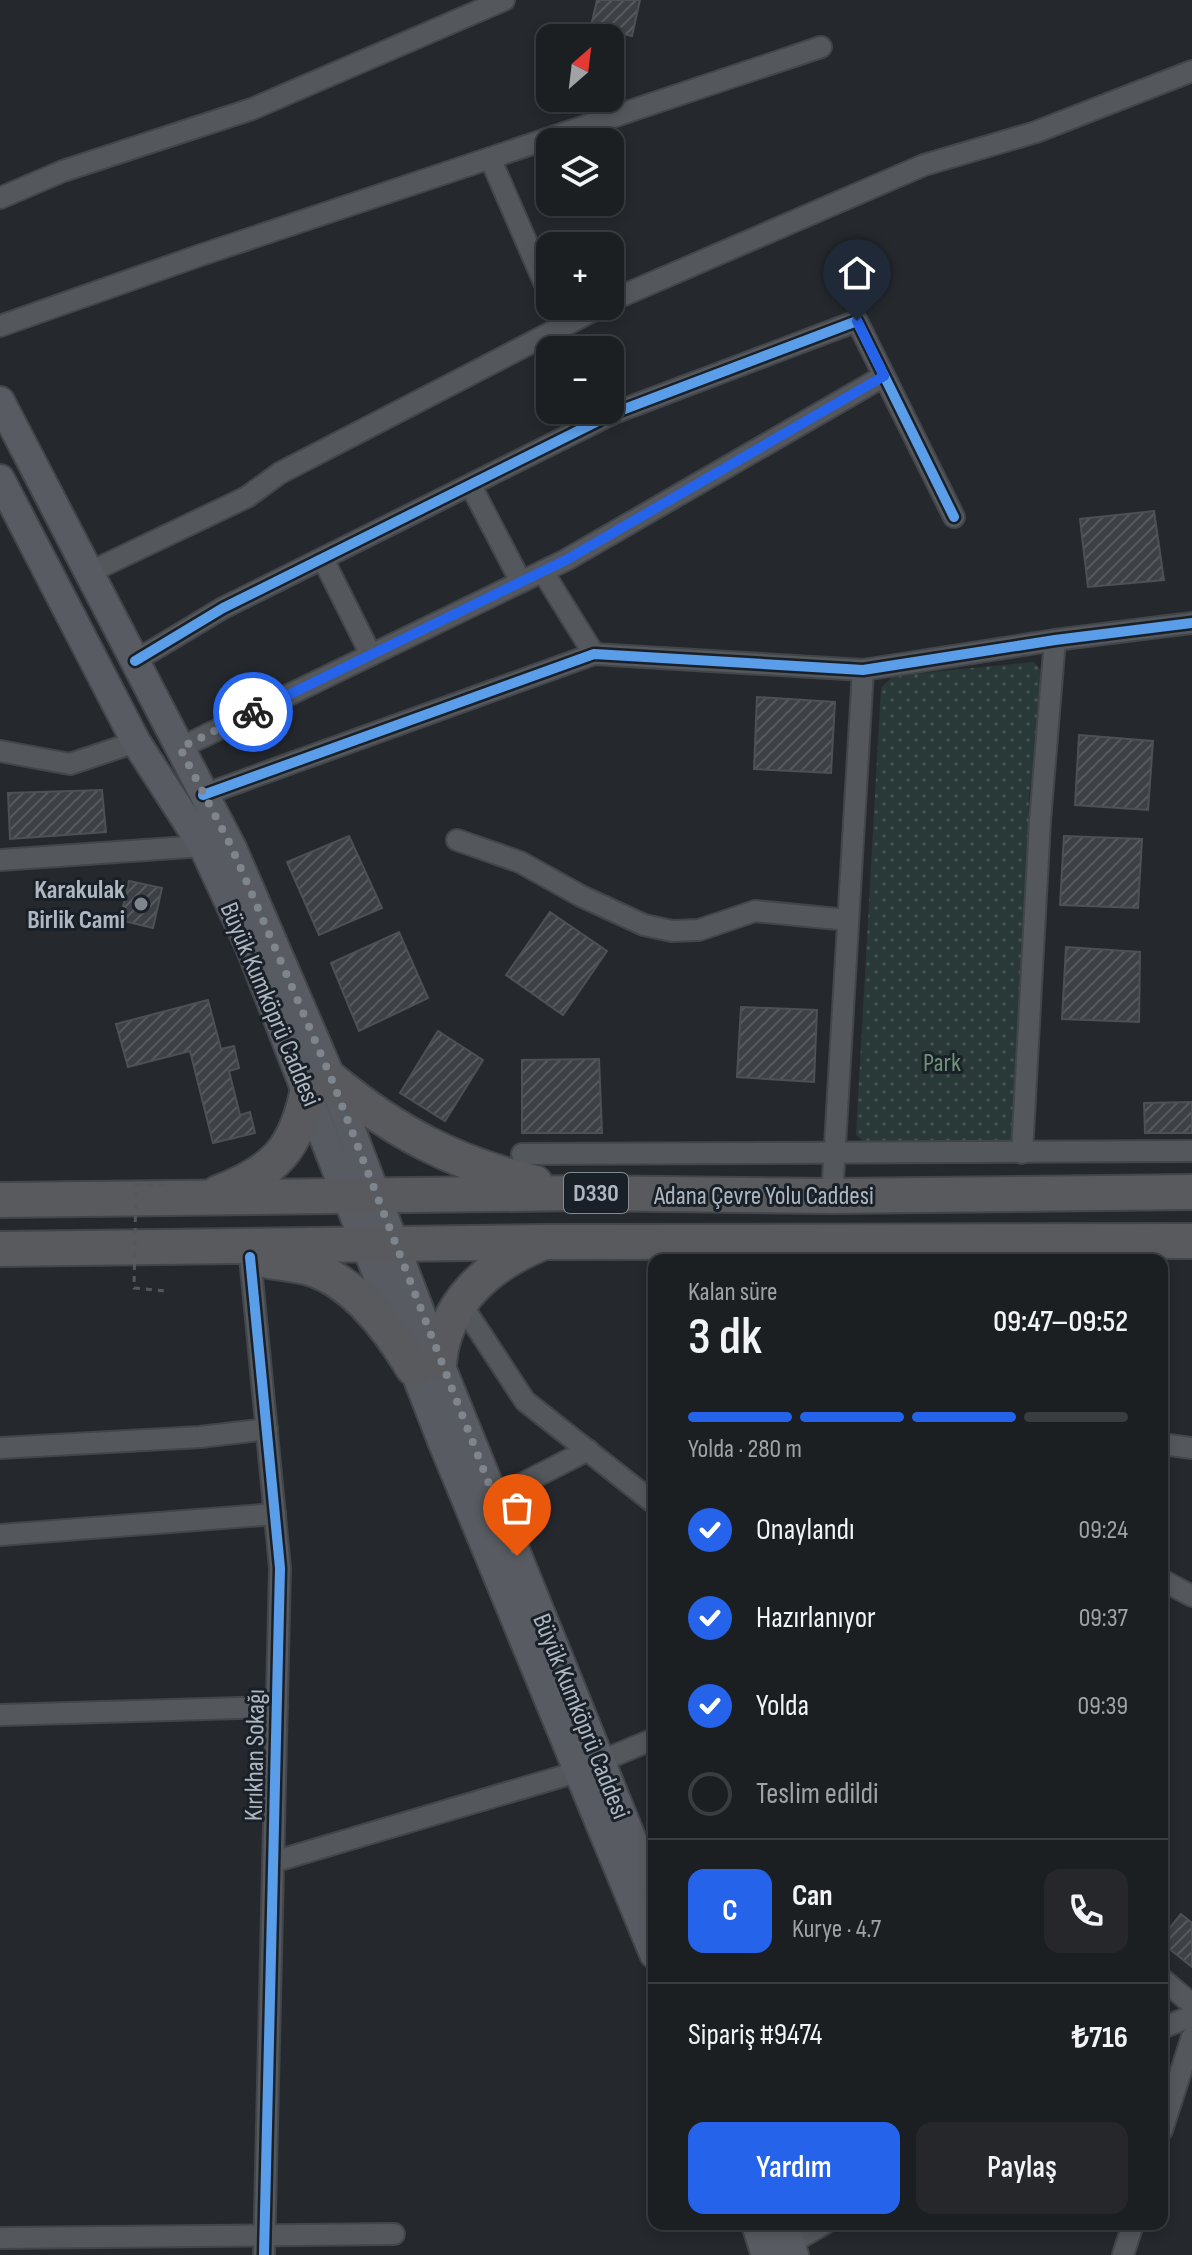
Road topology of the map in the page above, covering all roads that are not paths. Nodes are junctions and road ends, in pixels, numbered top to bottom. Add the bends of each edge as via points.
1 (504, 0) edge
2 (821, 47) dead end
3 (1192, 71) edge
4 (603, 112) edge
5 (606, 119) junction
6 (490, 158) junction
7 (0, 198) edge
8 (536, 264) edge
9 (624, 295) edge
10 (561, 320) edge
11 (575, 320) edge
12 (0, 326) edge
13 (564, 326) junction
14 (884, 376) junction
15 (0, 401) edge
16 (0, 479) edge
17 (471, 486) junction
18 (954, 517) dead end
19 (323, 559) junction
20 (543, 572) junction
21 (88, 573) junction
22 (521, 582) junction
23 (1192, 623) edge
24 (1055, 640) junction
25 (594, 654) junction
26 (371, 655) junction
27 (135, 661) junction
28 (863, 670) junction
29 (136, 742) junction
30 (180, 748) junction
31 (0, 751) edge
32 (203, 795) junction
33 (457, 840) dead end
34 (203, 846) junction
35 (0, 860) edge
36 (848, 920) junction
37 (320, 1085) junction
38 (1192, 1151) edge
39 (1022, 1153) junction
40 (522, 1154) dead end
41 (834, 1154) junction
42 (1192, 1192) edge
43 (582, 1193) junction
44 (832, 1196) junction
45 (362, 1197) junction
46 (202, 1199) junction
47 (0, 1200) edge
48 (1192, 1241) edge
49 (545, 1242) junction
50 (380, 1243) junction
51 (193, 1245) junction
52 (0, 1249) edge
53 (1062, 1250) edge
54 (250, 1257) junction
55 (460, 1302) junction
56 (426, 1365) junction
57 (267, 1429) junction
58 (1168, 1445) edge
59 (0, 1448) edge
60 (1192, 1448) edge
61 (588, 1450) junction
62 (494, 1498) junction
63 (648, 1498) edge
64 (275, 1514) junction
65 (0, 1535) edge
66 (1168, 1583) edge
67 (1192, 1596) edge
68 (277, 1707) junction
69 (0, 1715) edge
70 (648, 1741) edge
71 (589, 1766) junction
72 (273, 1862) junction
73 (648, 1882) edge
74 (648, 1937) edge
75 (1168, 1984) edge
76 (1192, 2004) edge
77 (1192, 2016) edge
78 (1168, 2026) edge
79 (1192, 2037) edge
80 (1168, 2111) edge
81 (764, 2230) edge
82 (812, 2230) edge
83 (1131, 2230) edge
84 (394, 2234) dead end
85 (0, 2238) edge
86 (783, 2244) edge
87 (264, 2246) edge
88 (1123, 2255) edge

1 - 7 street via 252,109 63,171
2 - 5 street
3 - 9 street via 1036,132 924,165
4 - 5 street
5 - 6 street
6 - 8 street
6 - 12 street
10 - 13 street
11 - 13 street
13 - 21 street via 280,473 247,497
14 - 17 street via 857,321 614,413
14 - 18 street
14 - 20 street
15 - 21 main road, Büyük Kumköprü Caddesi
16 - 29 main road, Büyük Kumköprü Caddesi
17 - 19 street
17 - 22 street
19 - 26 street
19 - 27 street via 223,608
20 - 22 street
20 - 25 street
21 - 27 main road, Büyük Kumköprü Caddesi
22 - 26 street
23 - 24 street
24 - 28 street
24 - 39 street
25 - 28 street
25 - 32 street
26 - 30 street
27 - 30 main road, Büyük Kumköprü Caddesi
28 - 36 street
29 - 31 street via 70,764
29 - 34 main road, Büyük Kumköprü Caddesi
30 - 32 main road, Büyük Kumköprü Caddesi
32 - 37 main road, Büyük Kumköprü Caddesi via 232,848
33 - 36 street via 520,862 644,925 672,931 699,930 755,911
34 - 35 street
34 - 37 main road, Büyük Kumköprü Caddesi
36 - 41 street
37 - 43 highway via 431,1148 517,1179
37 - 45 main road, Büyük Kumköprü Caddesi
37 - 46 highway via 282,1156 249,1180
38 - 39 street
39 - 41 street
40 - 41 street
41 - 44 street
42 - 44 highway, Adana Çevre Yolu Caddesi / D330
43 - 44 highway, Adana Çevre Yolu Caddesi / D330
43 - 45 highway, Adana Çevre Yolu Caddesi / D330
45 - 46 highway, Adana Çevre Yolu Caddesi / D330
45 - 50 main road, Büyük Kumköprü Caddesi
46 - 47 highway, Adana Çevre Yolu Caddesi / D330
48 - 53 highway, Adana Çevre Yolu Caddesi / D330
49 - 50 highway, Adana Çevre Yolu Caddesi / D330
49 - 53 highway, Adana Çevre Yolu Caddesi / D330
49 - 55 highway via 502,1262
50 - 51 highway, Adana Çevre Yolu Caddesi / D330
50 - 56 main road, Büyük Kumköprü Caddesi
51 - 52 highway, Adana Çevre Yolu Caddesi / D330
51 - 54 highway
54 - 56 highway via 305,1267 334,1280
54 - 57 street, Kırıkhan Sokağı
55 - 56 highway
55 - 61 street via 525,1401
56 - 62 main road, Büyük Kumköprü Caddesi
56 - 71 main road, Büyük Kumköprü Caddesi
57 - 59 street
57 - 64 street, Kırıkhan Sokağı
58 - 60 street
61 - 62 street
61 - 63 street
62 - 71 main road, Büyük Kumköprü Caddesi
64 - 65 street
64 - 68 street, Kırıkhan Sokağı via 280,1568
66 - 67 street
68 - 69 street
68 - 72 street, Kırıkhan Sokağı
70 - 71 street
71 - 72 street
71 - 73 main road, Büyük Kumköprü Caddesi
71 - 74 main road, Büyük Kumköprü Caddesi
72 - 87 street, Kırıkhan Sokağı
75 - 76 street
77 - 78 street
79 - 80 street
81 - 86 main road
82 - 86 street
83 - 88 street
84 - 87 street
85 - 87 street

